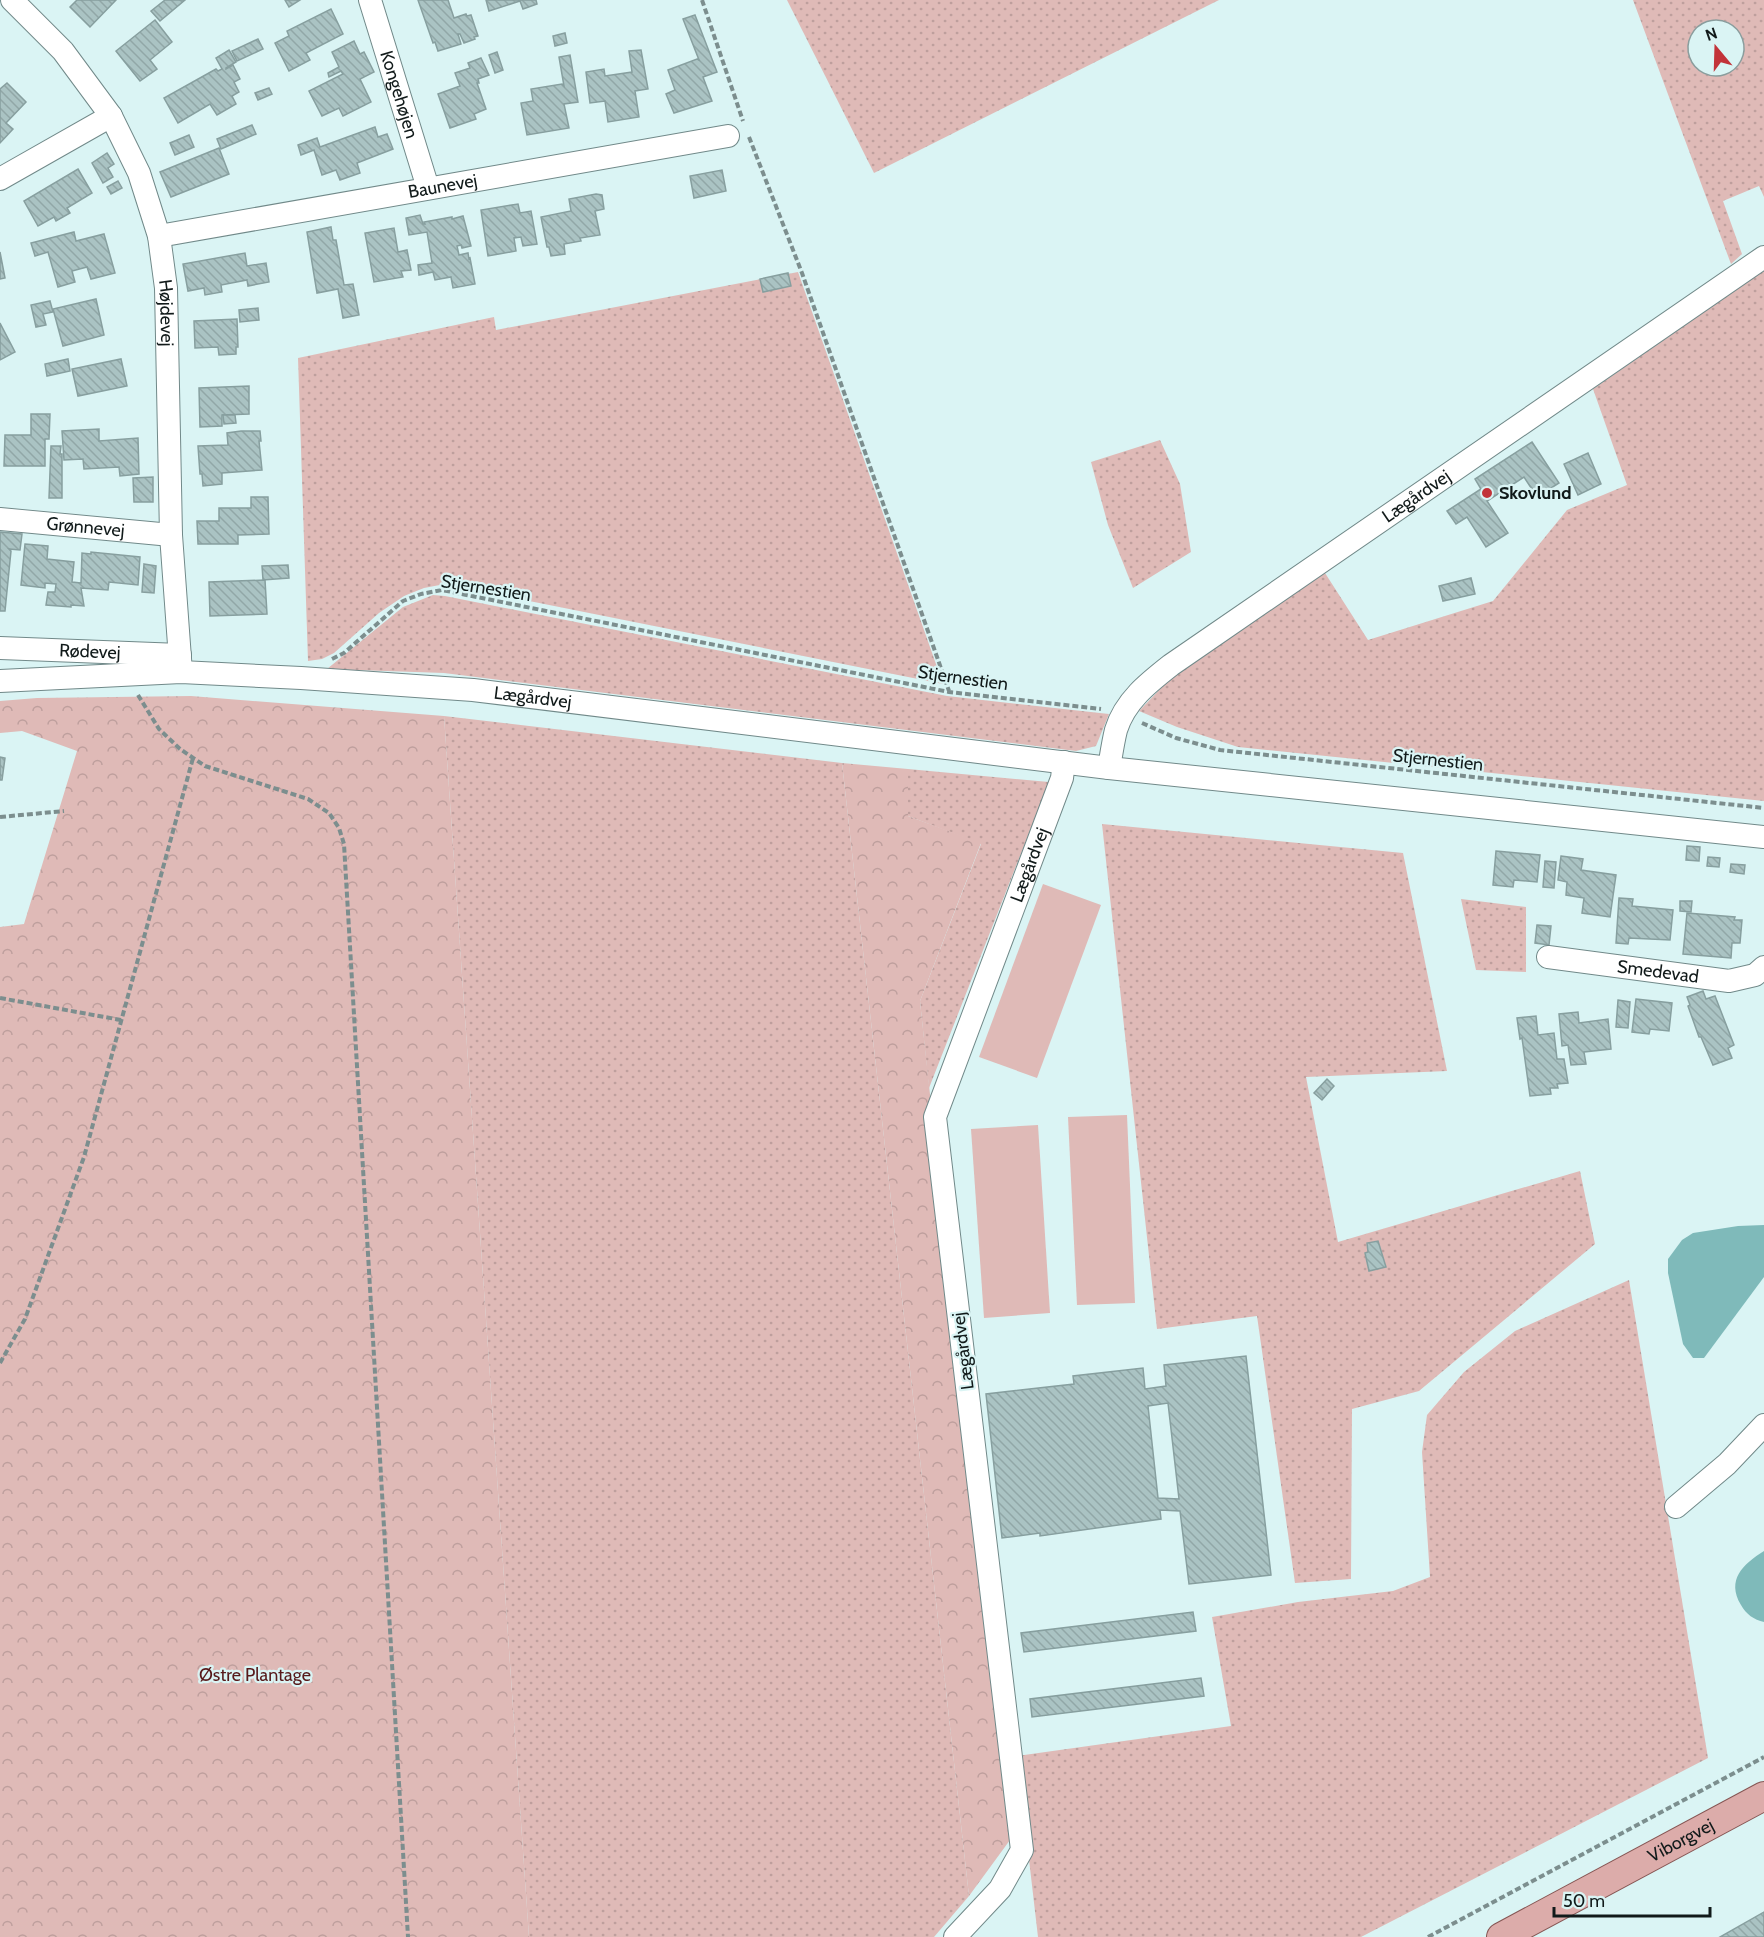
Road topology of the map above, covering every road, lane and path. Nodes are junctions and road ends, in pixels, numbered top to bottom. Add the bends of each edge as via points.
1 (12, 0) edge
2 (370, 0) edge
3 (702, 0) edge
4 (111, 116) junction
5 (739, 130) junction
6 (0, 179) edge
7 (428, 188) junction
8 (159, 236) junction
9 (1764, 257) edge
10 (0, 519) edge
11 (171, 535) junction
12 (0, 648) edge
13 (326, 661) dead end
14 (180, 664) junction
15 (0, 681) edge
16 (949, 692) junction
17 (128, 694) dead end
18 (138, 694) junction
19 (148, 694) dead end
20 (1123, 714) junction
21 (193, 758) junction
22 (1064, 762) junction
23 (1109, 768) junction
24 (1764, 808) edge
25 (64, 811) dead end
26 (0, 817) edge
27 (1764, 837) edge
28 (1548, 957) dead end
29 (1764, 968) edge
30 (0, 998) edge
31 (122, 1020) junction
32 (0, 1363) edge
33 (1764, 1425) edge
34 (1676, 1507) dead end
35 (1764, 1757) edge
36 (1764, 1796) edge
37 (408, 1937) edge
38 (955, 1937) edge
39 (1428, 1937) edge
40 (1501, 1937) edge

1 - 4 street, Højdevej via 63,51
2 - 7 street, Kongehøjen
3 - 5 path
4 - 6 street
4 - 8 street, Højdevej via 139,172
5 - 7 street, Baunevej
5 - 16 path via 802,273
7 - 8 street, Baunevej
8 - 11 street, Højdevej via 166,288
9 - 20 street, Lægårdvej via 1171,665 1146,685
10 - 11 street, Grønnevej
11 - 14 street, Højdevej
12 - 14 street, Rødevej
13 - 16 path, Stjernestien via 344,653 403,601 442,590
14 - 15 street, Lægårdvej
14 - 22 street, Lægårdvej via 300,678 473,690
16 - 20 path, Stjernestien
17 - 18 path
18 - 19 path
18 - 21 path via 159,729
20 - 23 street, Lægårdvej
20 - 24 path, Stjernestien via 1176,738 1220,750
21 - 31 path
21 - 37 path via 205,766 308,799 329,813 344,843
22 - 23 street, Lægårdvej
22 - 38 street, Lægårdvej via 1062,778 935,1118 1022,1850 1000,1889
23 - 27 street, Lægårdvej
25 - 26 path
28 - 29 street, Smedevad via 1729,981 1755,975
30 - 31 path
31 - 32 path via 84,1156 25,1318
33 - 34 street via 1727,1464
35 - 39 path
36 - 40 main road, Viborgvej

